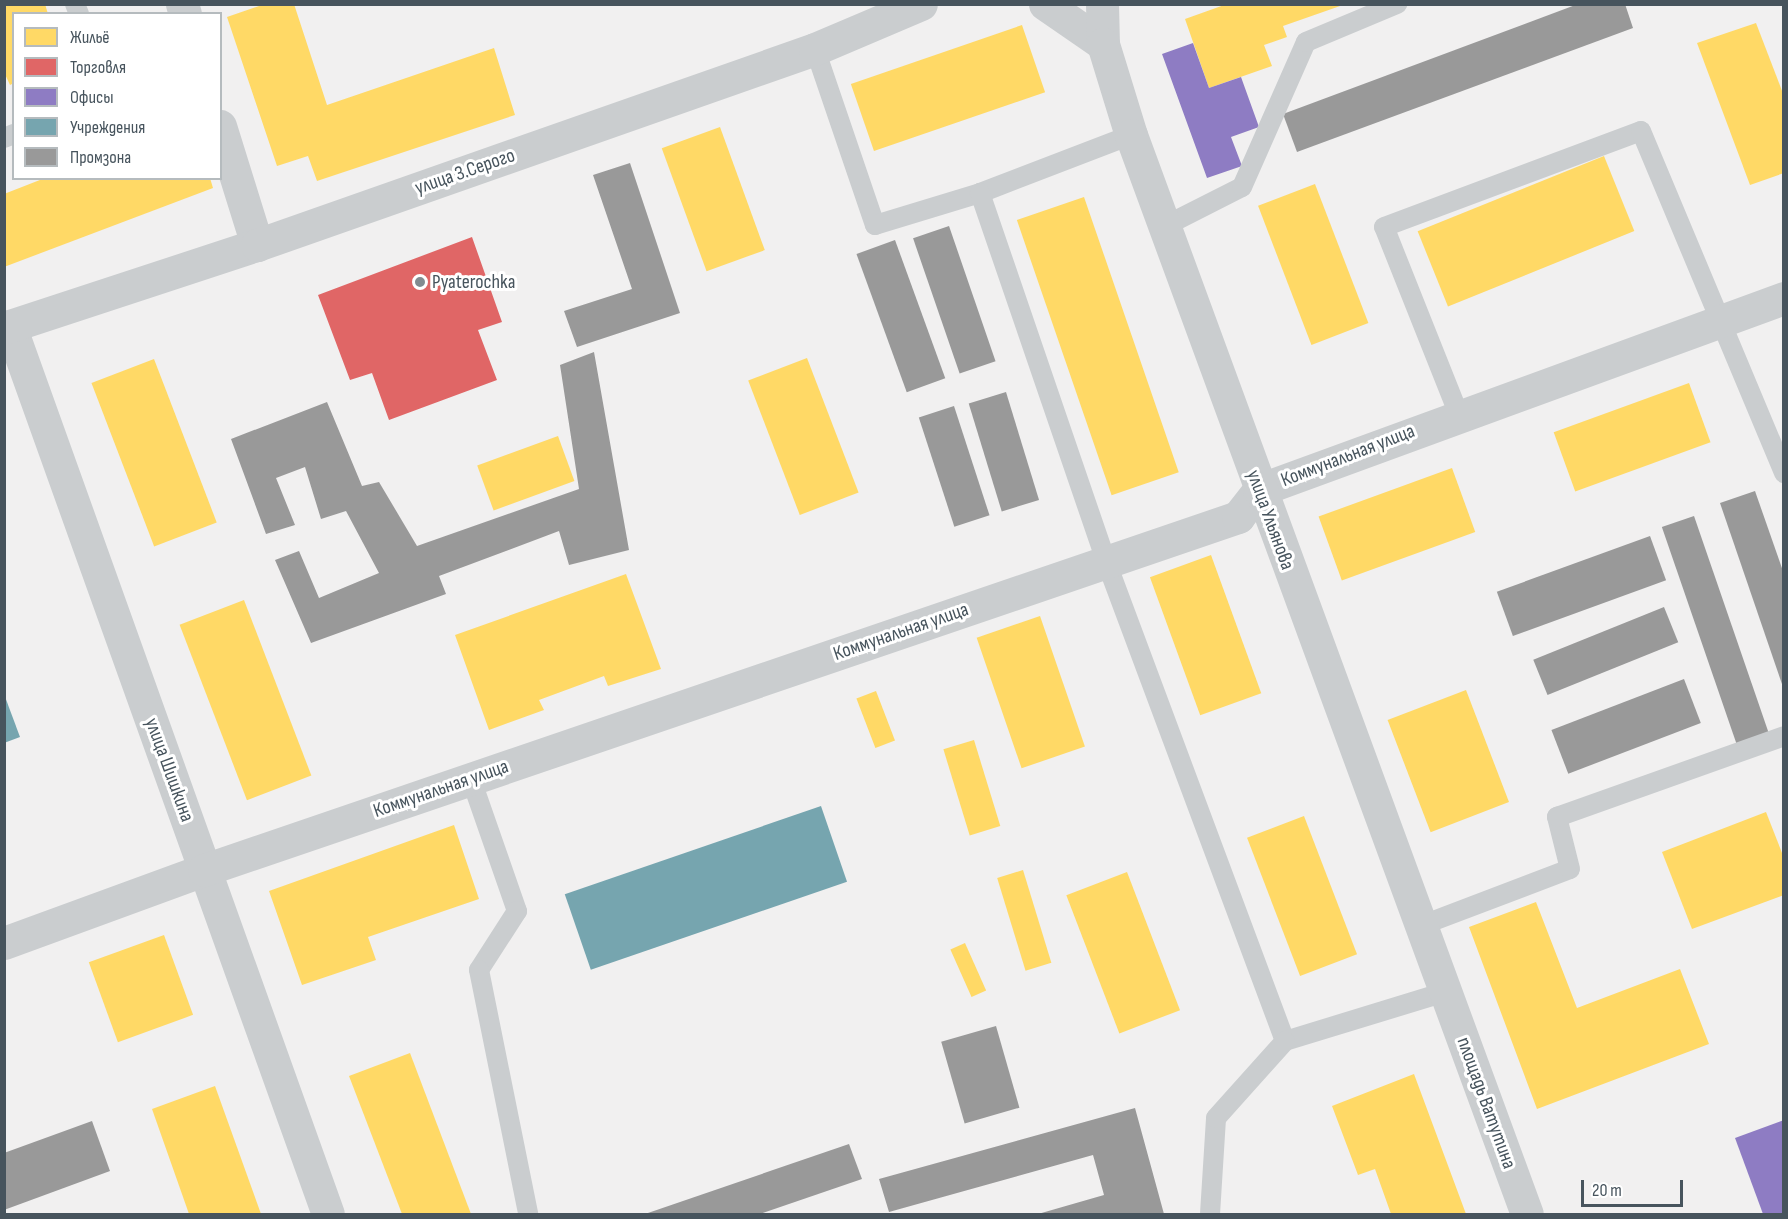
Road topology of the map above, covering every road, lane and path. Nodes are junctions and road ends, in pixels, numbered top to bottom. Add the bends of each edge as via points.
1 (921, 4) edge
2 (1045, 4) edge
3 (1102, 4) edge
4 (1397, 4) edge
5 (1103, 44) junction
6 (814, 49) junction
7 (222, 132) edge
8 (1131, 135) junction
9 (980, 193) junction
10 (1165, 226) junction
11 (257, 245) junction
12 (1784, 298) edge
13 (1721, 322) junction
14 (7, 327) edge
15 (1459, 415) junction
16 (1784, 473) edge
17 (1259, 490) junction
18 (1106, 561) junction
19 (1784, 736) edge
20 (471, 779) junction
21 (204, 870) junction
22 (1420, 926) junction
23 (4, 943) edge
24 (1444, 992) junction
25 (1285, 1041) junction
26 (328, 1215) edge
27 (528, 1215) edge
28 (1210, 1215) edge
29 (1527, 1215) edge

1 - 6 street, улица З.Серого
2 - 5 street
3 - 5 street, улица Ульянова
4 - 10 lane via 1306,42 1242,187
5 - 8 street, улица Ульянова
6 - 9 lane via 875,225
6 - 11 street, улица З.Серого
7 - 11 street
8 - 9 lane
8 - 10 street, улица Ульянова
9 - 18 lane
10 - 17 street, улица Ульянова
11 - 14 street, улица З.Серого
12 - 13 street, Коммунальная улица
13 - 15 street, Коммунальная улица
13 - 15 lane via 1641,131 1384,227
13 - 16 lane
14 - 21 street, улица Шишкина
15 - 17 street, Коммунальная улица
17 - 18 street, Коммунальная улица via 1238,517
17 - 22 street, улица Ульянова
18 - 20 street, Коммунальная улица
18 - 25 lane
19 - 22 lane via 1557,817 1570,869
20 - 21 street, Коммунальная улица
20 - 27 lane via 517,911 479,970
21 - 23 street, Коммунальная улица
21 - 26 street, улица Шишкина
22 - 24 street, улица Ульянова
24 - 25 lane
24 - 29 street, площадь Ватутина
25 - 28 lane via 1216,1118

